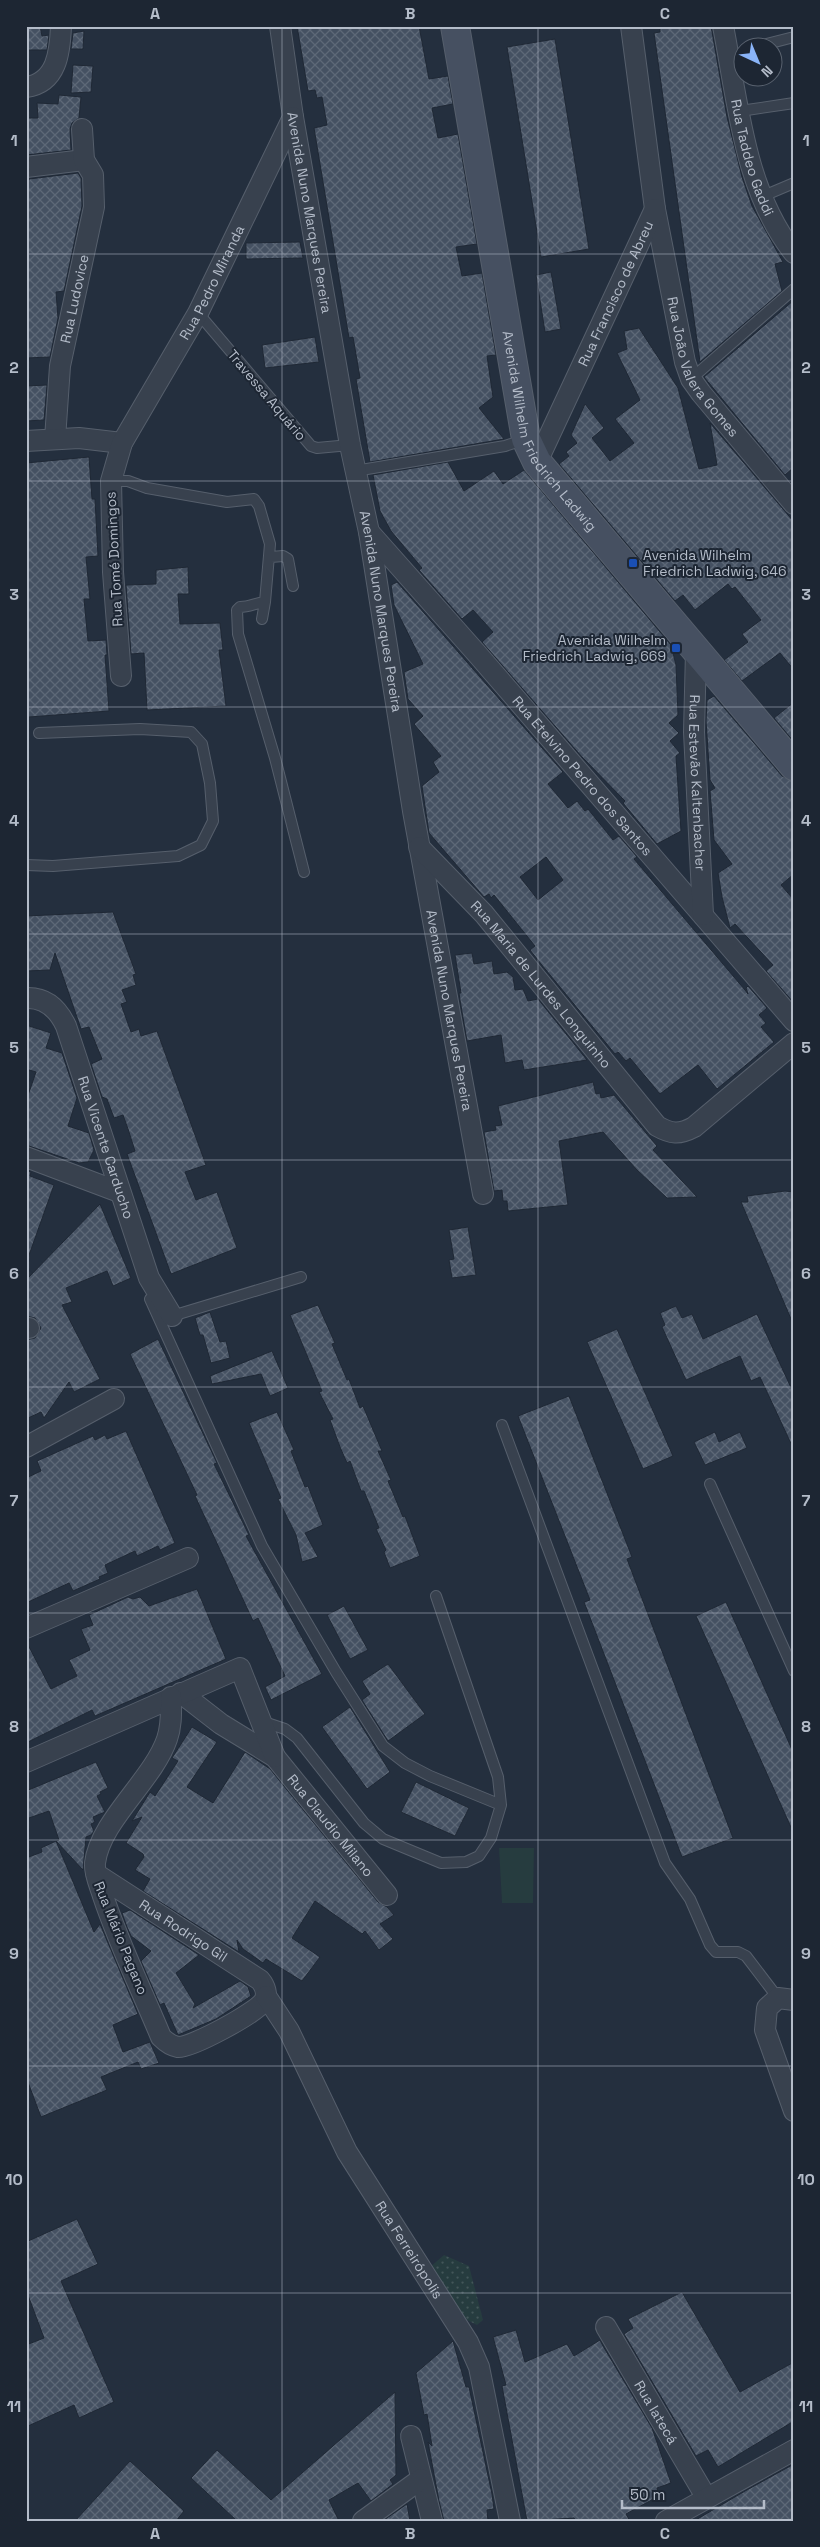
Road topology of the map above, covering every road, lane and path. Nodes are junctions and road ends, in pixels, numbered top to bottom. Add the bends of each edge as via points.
1 (61, 26) edge
2 (280, 26) edge
3 (454, 26) edge
4 (631, 26) edge
5 (723, 26) edge
6 (26, 87) edge
7 (794, 103) edge
8 (740, 111) junction
9 (293, 117) junction
10 (82, 129) dead end
11 (84, 160) junction
12 (26, 167) edge
13 (794, 183) edge
14 (761, 197) junction
15 (655, 210) junction
16 (794, 253) edge
17 (794, 289) edge
18 (198, 313) junction
19 (691, 379) junction
20 (55, 439) junction
21 (26, 441) edge
22 (122, 443) junction
23 (350, 445) junction
24 (532, 451) junction
25 (355, 471) junction
26 (111, 481) junction
27 (794, 504) edge
28 (369, 532) junction
29 (270, 557) junction
30 (294, 586) dead end
31 (265, 602) junction
32 (262, 619) dead end
33 (696, 651) junction
34 (121, 676) dead end
35 (39, 733) dead end
36 (794, 766) edge
37 (419, 847) junction
38 (26, 865) edge
39 (304, 872) dead end
40 (702, 915) junction
41 (26, 998) edge
42 (794, 1021) edge
43 (794, 1043) edge
44 (26, 1157) edge
45 (120, 1192) junction
46 (482, 1194) dead end
47 (301, 1277) dead end
48 (150, 1299) dead end
49 (172, 1316) joint
50 (114, 1399) dead end
51 (502, 1425) dead end
52 (26, 1447) edge
53 (710, 1484) dead end
54 (188, 1558) dead end
55 (436, 1596) dead end
56 (26, 1628) edge
57 (794, 1671) edge
58 (176, 1695) junction
59 (260, 1721) junction
60 (275, 1757) junction
61 (26, 1762) edge
62 (501, 1805) junction
63 (96, 1874) junction
64 (387, 1895) dead end
65 (266, 1993) junction
66 (780, 2002) edge
67 (794, 2111) edge
68 (606, 2327) dead end
69 (410, 2436) dead end
70 (794, 2450) edge
71 (421, 2479) junction
72 (706, 2497) junction
73 (363, 2521) edge
74 (432, 2521) edge
75 (510, 2521) edge
76 (666, 2521) edge

1 - 6 street via 60,50 55,66 46,80
2 - 9 street, Avenida Nuno Marques Pereira
3 - 24 street, Avenida Wilhelm Friedrich Ladwig
4 - 15 street, Rua Francisco de Abreu
5 - 8 street, Rua Taddeo Gaddi via 732,52
7 - 8 lane
8 - 14 street, Rua Taddeo Gaddi
9 - 18 street, Rua Pedro Miranda
9 - 23 street, Avenida Nuno Marques Pereira
10 - 11 street, Rua Ludovice
11 - 12 street
11 - 20 street, Rua Ludovice via 94,175 94,206 60,366
13 - 14 lane
14 - 16 street, Rua Taddeo Gaddi
15 - 19 street, Rua João Valera Gomes
15 - 24 street, Rua Francisco de Abreu
17 - 19 lane
18 - 22 street, Rua Pedro Miranda
18 - 23 lane, Travessa Aquário via 311,446
19 - 27 street, Rua João Valera Gomes
20 - 21 street
20 - 22 street via 98,439
22 - 26 street, Rua Tomé Domingos
23 - 25 street, Avenida Nuno Marques Pereira
24 - 25 lane via 505,446
24 - 33 street, Avenida Wilhelm Friedrich Ladwig
25 - 28 street, Avenida Nuno Marques Pereira
26 - 29 lane via 128,481 148,488 227,502 254,499 270,544
26 - 34 street, Rua Tomé Domingos via 113,572
28 - 37 street, Avenida Nuno Marques Pereira
28 - 40 street, Rua Etelvino Pedro dos Santos
29 - 30 lane via 288,559
29 - 31 lane
31 - 32 lane
31 - 39 lane via 237,610 238,634
33 - 36 street, Avenida Wilhelm Friedrich Ladwig
33 - 40 street, Rua Estevão Kaltenbacher via 694,732
35 - 38 lane via 140,729 191,732 202,744 213,821 201,845 178,856 52,866
37 - 43 street, Rua Maria de Lurdes Longuinho via 484,914 657,1126 670,1134 694,1127
37 - 46 street, Avenida Nuno Marques Pereira
40 - 42 street, Rua Etelvino Pedro dos Santos
41 - 45 street, Rua Vicente Carducho via 48,1003 58,1010 66,1026
44 - 45 street
45 - 49 street, Rua Vicente Carducho via 149,1278
47 - 49 lane
48 - 62 lane via 262,1546 383,1746 430,1776
50 - 52 street
51 - 66 lane via 665,1863 690,1899 710,1945 716,1952 738,1952 746,1956
53 - 57 lane
54 - 56 street
55 - 62 lane via 498,1777
58 - 59 street, Rua Claudio Milano via 240,1668
58 - 60 street, Rua Claudio Milano
58 - 61 street, Rua Claudio Milano
58 - 63 street, Rua Mário Pagano via 167,1740 106,1834 95,1864
59 - 60 street, Rua Claudio Milano
59 - 62 lane via 285,1729 297,1738 364,1823 382,1839 442,1863 466,1862 479,1856 491,1838
60 - 64 street, Rua Claudio Milano
63 - 65 street, Rua Rodrigo Gil via 260,1980
63 - 65 street, Rua Mário Pagano via 124,1948 162,2037 168,2044 178,2047 192,2044 252,2011 261,2004
65 - 75 street, Rua Ferreirópolis via 289,2031 347,2152 468,2342 479,2367
66 - 67 street via 765,2030
68 - 72 street, Rua Iatecá
69 - 71 street
70 - 72 street
71 - 73 street
71 - 74 street
72 - 76 street

